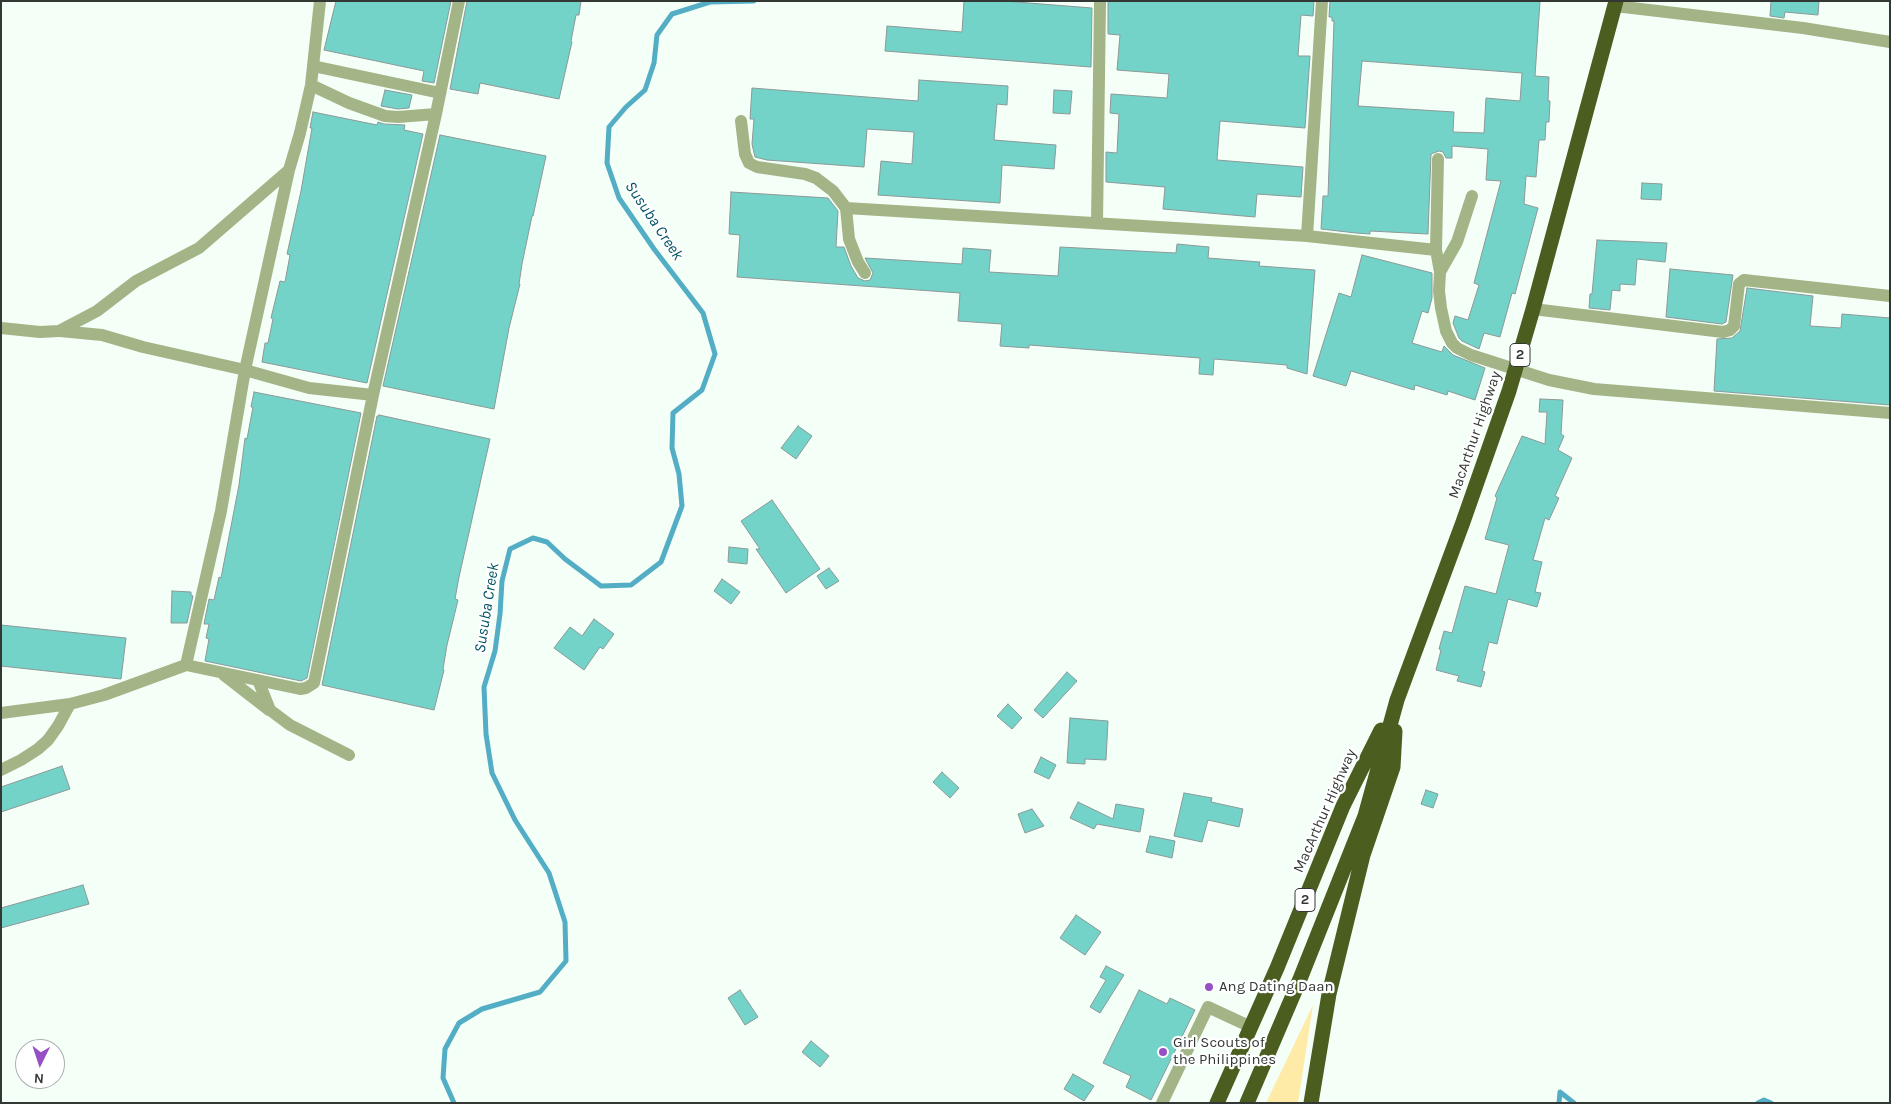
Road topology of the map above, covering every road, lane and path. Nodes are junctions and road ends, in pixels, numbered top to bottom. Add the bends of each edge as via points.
1 (320, 1) edge
2 (459, 1) edge
3 (1322, 1) edge
4 (1100, 2) edge
5 (1615, 4) edge
6 (1890, 42) edge
7 (313, 66) junction
8 (311, 85) junction
9 (440, 93) junction
10 (436, 114) junction
11 (741, 121) dead end
12 (1438, 158) dead end
13 (289, 170) junction
14 (1472, 196) dead end
15 (846, 208) junction
16 (1097, 223) junction
17 (1307, 236) junction
18 (1436, 250) junction
19 (1440, 272) junction
20 (865, 273) dead end
21 (1890, 296) edge
22 (1533, 310) junction
23 (1, 328) edge
24 (59, 331) junction
25 (245, 370) junction
26 (1515, 370) junction
27 (373, 395) junction
28 (1890, 413) edge
29 (186, 665) junction
30 (222, 673) junction
31 (258, 680) junction
32 (1397, 700) junction
33 (70, 704) junction
34 (270, 710) junction
35 (1, 713) edge
36 (349, 755) dead end
37 (1, 770) edge
38 (1251, 1027) junction
39 (1162, 1103) edge
40 (1217, 1103) edge
41 (1247, 1103) edge
42 (1311, 1103) edge

1 - 7 lane
2 - 9 lane
3 - 17 lane
4 - 16 lane
5 - 6 lane
5 - 22 highway, MacArthur Highway / 2
7 - 8 lane
7 - 9 lane
8 - 10 lane via 349,104 385,116
8 - 13 lane
9 - 10 lane
10 - 27 lane
11 - 15 lane via 745,154 750,162 757,167 816,178 833,191
12 - 18 lane
13 - 24 lane via 199,248 136,280 97,310
13 - 25 lane
14 - 19 lane via 1457,242
15 - 16 lane
15 - 20 lane via 849,239
16 - 17 lane
17 - 18 lane
18 - 19 lane
19 - 26 lane via 1441,308 1452,343 1471,355
21 - 22 lane via 1744,280 1738,284 1734,326 1723,332
22 - 26 highway, MacArthur Highway / 2
23 - 24 lane
24 - 25 lane via 102,335
25 - 27 lane via 309,388
25 - 29 lane via 221,511
26 - 28 lane via 1575,386
26 - 32 highway, MacArthur Highway / 2
27 - 31 lane via 315,679 310,686 300,689
29 - 30 lane
29 - 33 lane
30 - 31 lane
30 - 34 lane
31 - 34 lane
32 - 38 highway, MacArthur Highway / 2 via 1343,806
32 - 41 highway, MacArthur Highway / 2 via 1365,816
32 - 42 highway via 1393,767 1351,897 1329,994
33 - 35 lane
33 - 37 lane via 48,740
34 - 36 lane via 290,725
38 - 39 lane via 1208,1007
38 - 40 highway, MacArthur Highway / 2

